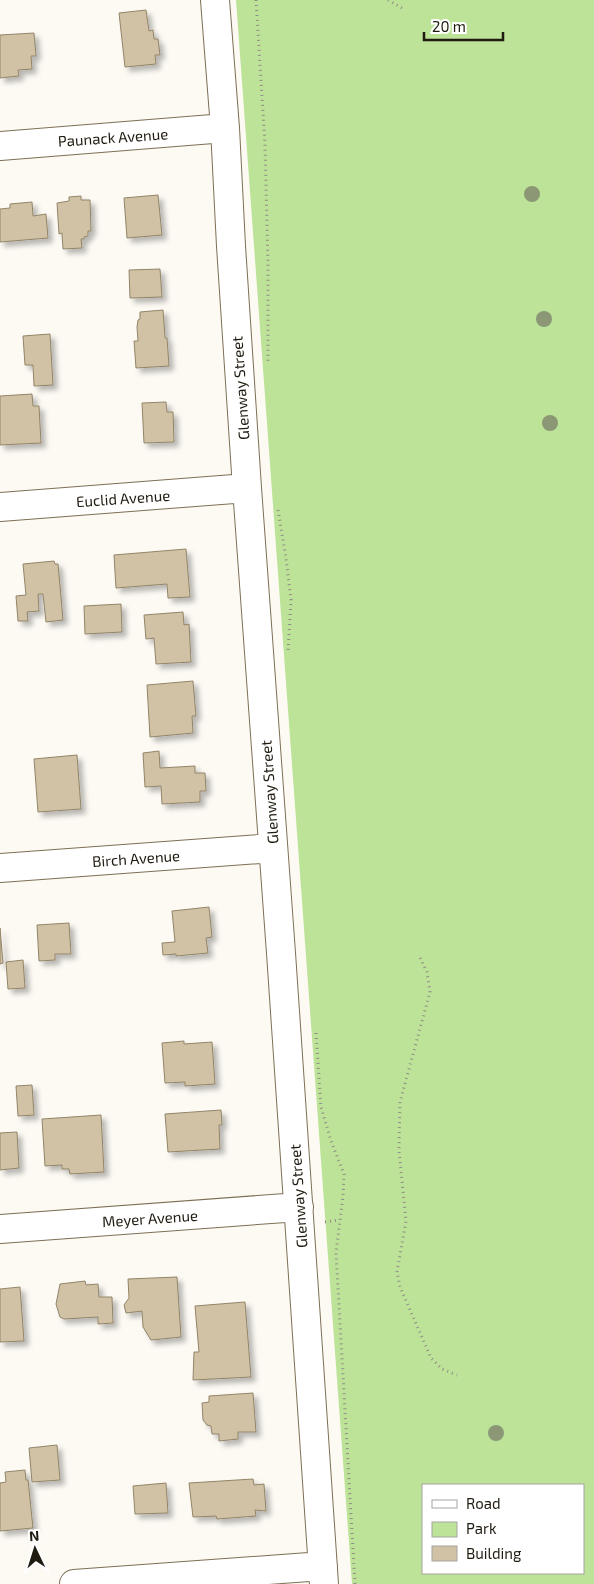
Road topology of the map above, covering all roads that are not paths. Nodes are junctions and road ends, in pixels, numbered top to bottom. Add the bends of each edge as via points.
1 (215, 0) edge
2 (225, 128) junction
3 (0, 146) edge
4 (247, 488) junction
5 (0, 507) edge
6 (272, 848) junction
7 (0, 868) edge
8 (299, 1207) junction
9 (0, 1229) edge
10 (324, 1575) edge
11 (74, 1584) edge

1 - 2 street, Glenway Street
2 - 3 street, Paunack Avenue
2 - 4 street, Glenway Street
4 - 5 street, Euclid Avenue
4 - 6 street, Glenway Street
6 - 7 street, Birch Avenue
6 - 8 street, Glenway Street
8 - 9 street, Meyer Avenue
8 - 10 street, Glenway Street
10 - 11 street

